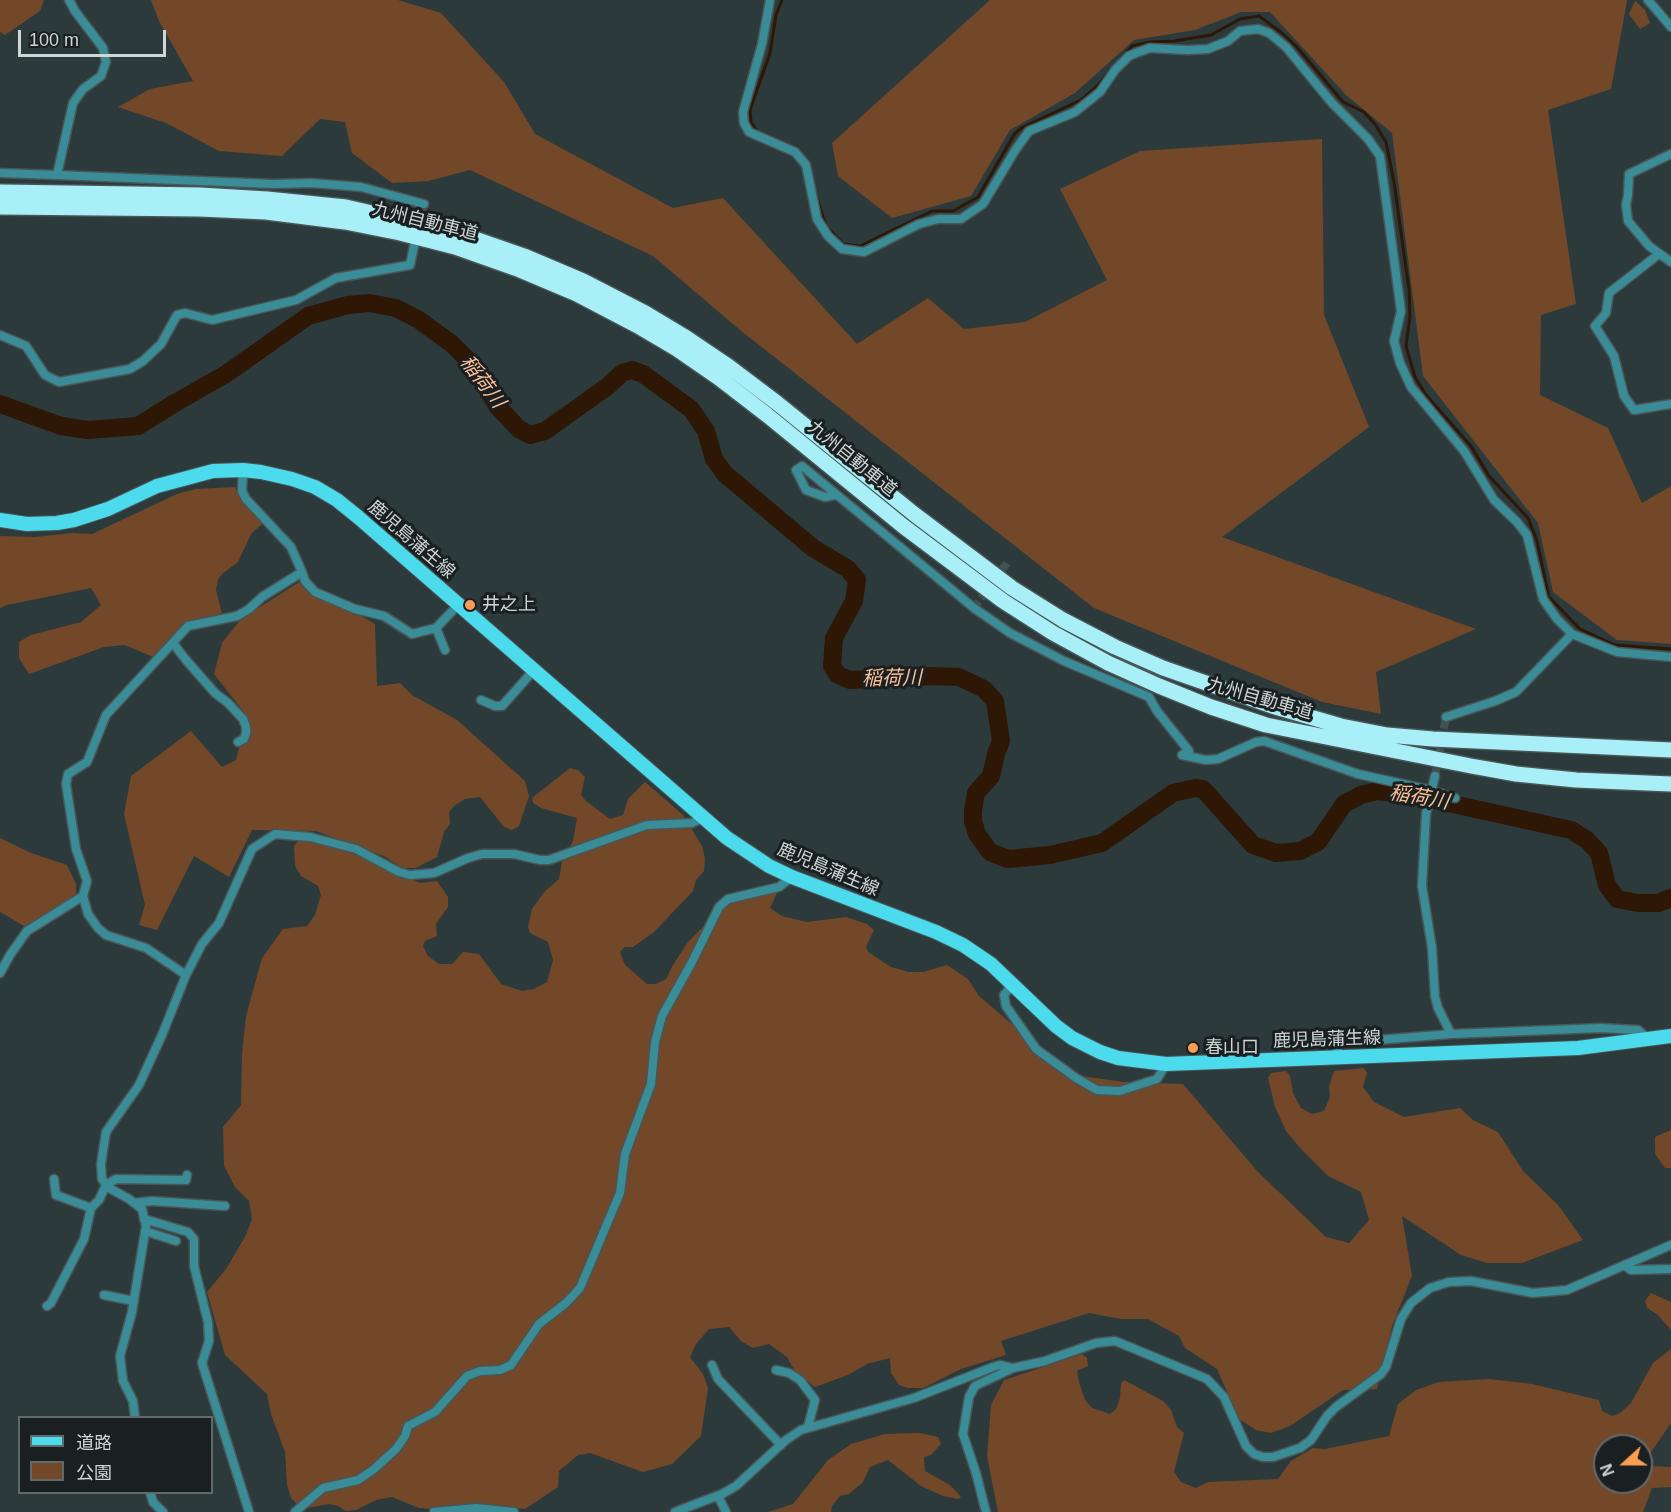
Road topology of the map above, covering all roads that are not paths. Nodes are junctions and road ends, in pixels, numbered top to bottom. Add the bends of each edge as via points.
1 (69, 0) edge
2 (770, 0) edge
3 (1648, 0) edge
4 (1671, 27) edge
5 (1671, 154) edge
6 (0, 173) edge
7 (57, 175) junction
8 (0, 192) edge
9 (424, 204) dead end
10 (0, 207) edge
11 (414, 246) dead end
12 (1659, 254) junction
13 (1671, 262) edge
14 (0, 336) edge
15 (1671, 405) edge
16 (243, 470) junction
17 (835, 495) dead end
18 (0, 520) edge
19 (302, 572) junction
20 (459, 605) junction
21 (436, 628) junction
22 (1572, 634) junction
23 (174, 643) junction
24 (446, 650) dead end
25 (1671, 657) edge
26 (534, 670) junction
27 (481, 700) dead end
28 (1446, 717) dead end
29 (238, 742) dead end
30 (1671, 750) edge
31 (1435, 776) tunnel mouth
32 (1671, 784) edge
33 (1430, 790) junction
34 (1455, 798) dead end
35 (702, 818) junction
36 (792, 877) junction
37 (83, 896) junction
38 (0, 973) edge
39 (186, 975) junction
40 (1013, 984) junction
41 (1451, 1034) junction
42 (1671, 1036) edge
43 (1650, 1040) junction
44 (1334, 1057) junction
45 (1166, 1064) junction
46 (187, 1175) dead end
47 (54, 1179) dead end
48 (106, 1185) junction
49 (134, 1203) junction
50 (225, 1206) dead end
51 (91, 1208) junction
52 (144, 1219) junction
53 (145, 1231) junction
54 (176, 1241) dead end
55 (1671, 1245) edge
56 (1624, 1265) junction
57 (1671, 1269) edge
58 (104, 1295) dead end
59 (134, 1301) junction
60 (47, 1306) dead end
61 (712, 1365) dead end
62 (1013, 1368) junction
63 (776, 1370) dead end
64 (135, 1416) edge
65 (808, 1427) junction
66 (781, 1445) junction
67 (151, 1494) edge
68 (718, 1496) junction
69 (478, 1510) edge
70 (163, 1512) edge
71 (249, 1512) edge
72 (295, 1512) edge
73 (434, 1512) edge
74 (514, 1512) edge
75 (675, 1512) edge
76 (726, 1512) edge
77 (986, 1512) edge

1 - 7 street via 103,48 106,62 100,76 73,103
2 - 22 street via 743,112 744,123 750,132 795,152 806,165 817,219 828,236 842,249 864,252 919,224 962,219 983,204 1029,131 1075,112 1100,92 1115,70 1136,52 1150,48 1208,49 1240,32 1258,29 1269,33 1286,47 1380,156 1401,311 1394,341 1400,363 1411,387 1464,451 1494,500 1527,535 1543,599
3 - 4 street
5 - 12 street via 1629,174 1628,221
6 - 7 street
7 - 9 street via 312,183 362,187
8 - 30 highway, 九州自動車道 via 267,198 346,207 458,233 583,281 685,337 777,403 1012,588 1115,647 1163,668 1341,726 1387,735
10 - 32 highway, 九州自動車道 via 200,209 278,214 345,222 455,247 577,294 677,349 1003,601 1062,638 1149,682 1266,725 1471,766 1576,780
11 - 14 street via 410,265 336,278 296,300 212,320 185,313 177,315 161,344 130,369 59,382 45,375 26,346
12 - 13 street
12 - 15 street via 1609,293 1606,313 1595,326 1614,357 1624,396 1634,410
16 - 18 main road, 鹿児島蒲生線 via 213,471 176,480 108,509 57,524
16 - 19 street via 242,490 246,499 291,547
16 - 20 main road, 鹿児島蒲生線 via 292,479 337,500
17 - 33 street via 974,609 1010,633 1149,697 1189,751 1182,755 1218,759 1263,741 1376,779
19 - 21 street via 315,592 384,616 412,634
19 - 23 street via 237,616 188,626
20 - 21 street
20 - 26 main road, 鹿児島蒲生線
21 - 24 street
22 - 25 street via 1617,652
22 - 28 street via 1516,692
23 - 29 street via 215,693 243,719 246,733
23 - 37 street via 106,715 87,762 68,774 65,791 76,849 87,881
26 - 27 street via 502,706
26 - 35 main road, 鹿児島蒲生線
31 - 33 street
33 - 34 street
33 - 41 street via 1422,886 1435,997
35 - 36 main road, 鹿児島蒲生線 via 769,866
35 - 39 street via 692,823 647,825 549,860 506,853 482,854 434,873 410,875 356,849 310,837 275,834 252,849 219,923 202,944
36 - 40 main road, 鹿児島蒲生線 via 963,945
36 - 72 street via 780,887 728,899 719,908 662,1016 651,1084 625,1154 620,1193 580,1288 539,1324 511,1365 467,1376 435,1412 408,1426 396,1449 373,1470 358,1480 323,1488
37 - 38 street via 27,931
37 - 39 street via 88,914 106,935 146,948
39 - 48 street via 139,1085 106,1132 101,1164
40 - 45 main road, 鹿児島蒲生線 via 1072,1038 1118,1058
40 - 45 street via 1004,995 1006,1005 1036,1049 1097,1090 1120,1091 1157,1079
41 - 43 street via 1601,1028 1638,1030
41 - 44 street via 1341,1043
42 - 43 main road, 鹿児島蒲生線
43 - 44 main road, 鹿児島蒲生線 via 1578,1048
44 - 45 main road, 鹿児島蒲生線
46 - 48 street via 186,1180 116,1179
47 - 51 street via 56,1195
48 - 49 street
48 - 51 street
49 - 50 street
49 - 52 street via 142,1209
51 - 60 street via 84,1239
52 - 53 street
52 - 71 street via 188,1232 194,1239 194,1266 208,1322 209,1341 202,1363
53 - 54 street
53 - 59 street
55 - 56 street
56 - 57 street via 1631,1270
56 - 62 street via 1551,1293 1471,1281 1430,1288 1411,1303 1401,1319 1382,1374 1336,1407 1311,1440 1273,1457 1254,1454 1246,1446 1224,1397 1207,1379 1125,1345 1096,1343
58 - 59 street
59 - 64 street via 120,1356 123,1381 133,1401
61 - 66 street via 718,1379
62 - 65 street via 993,1367 914,1398
62 - 77 street via 975,1386 969,1396 963,1434
63 - 65 street via 800,1380 815,1400
65 - 66 street
66 - 68 street via 743,1481
67 - 70 street
68 - 75 street
68 - 76 street
69 - 73 street
69 - 74 street

